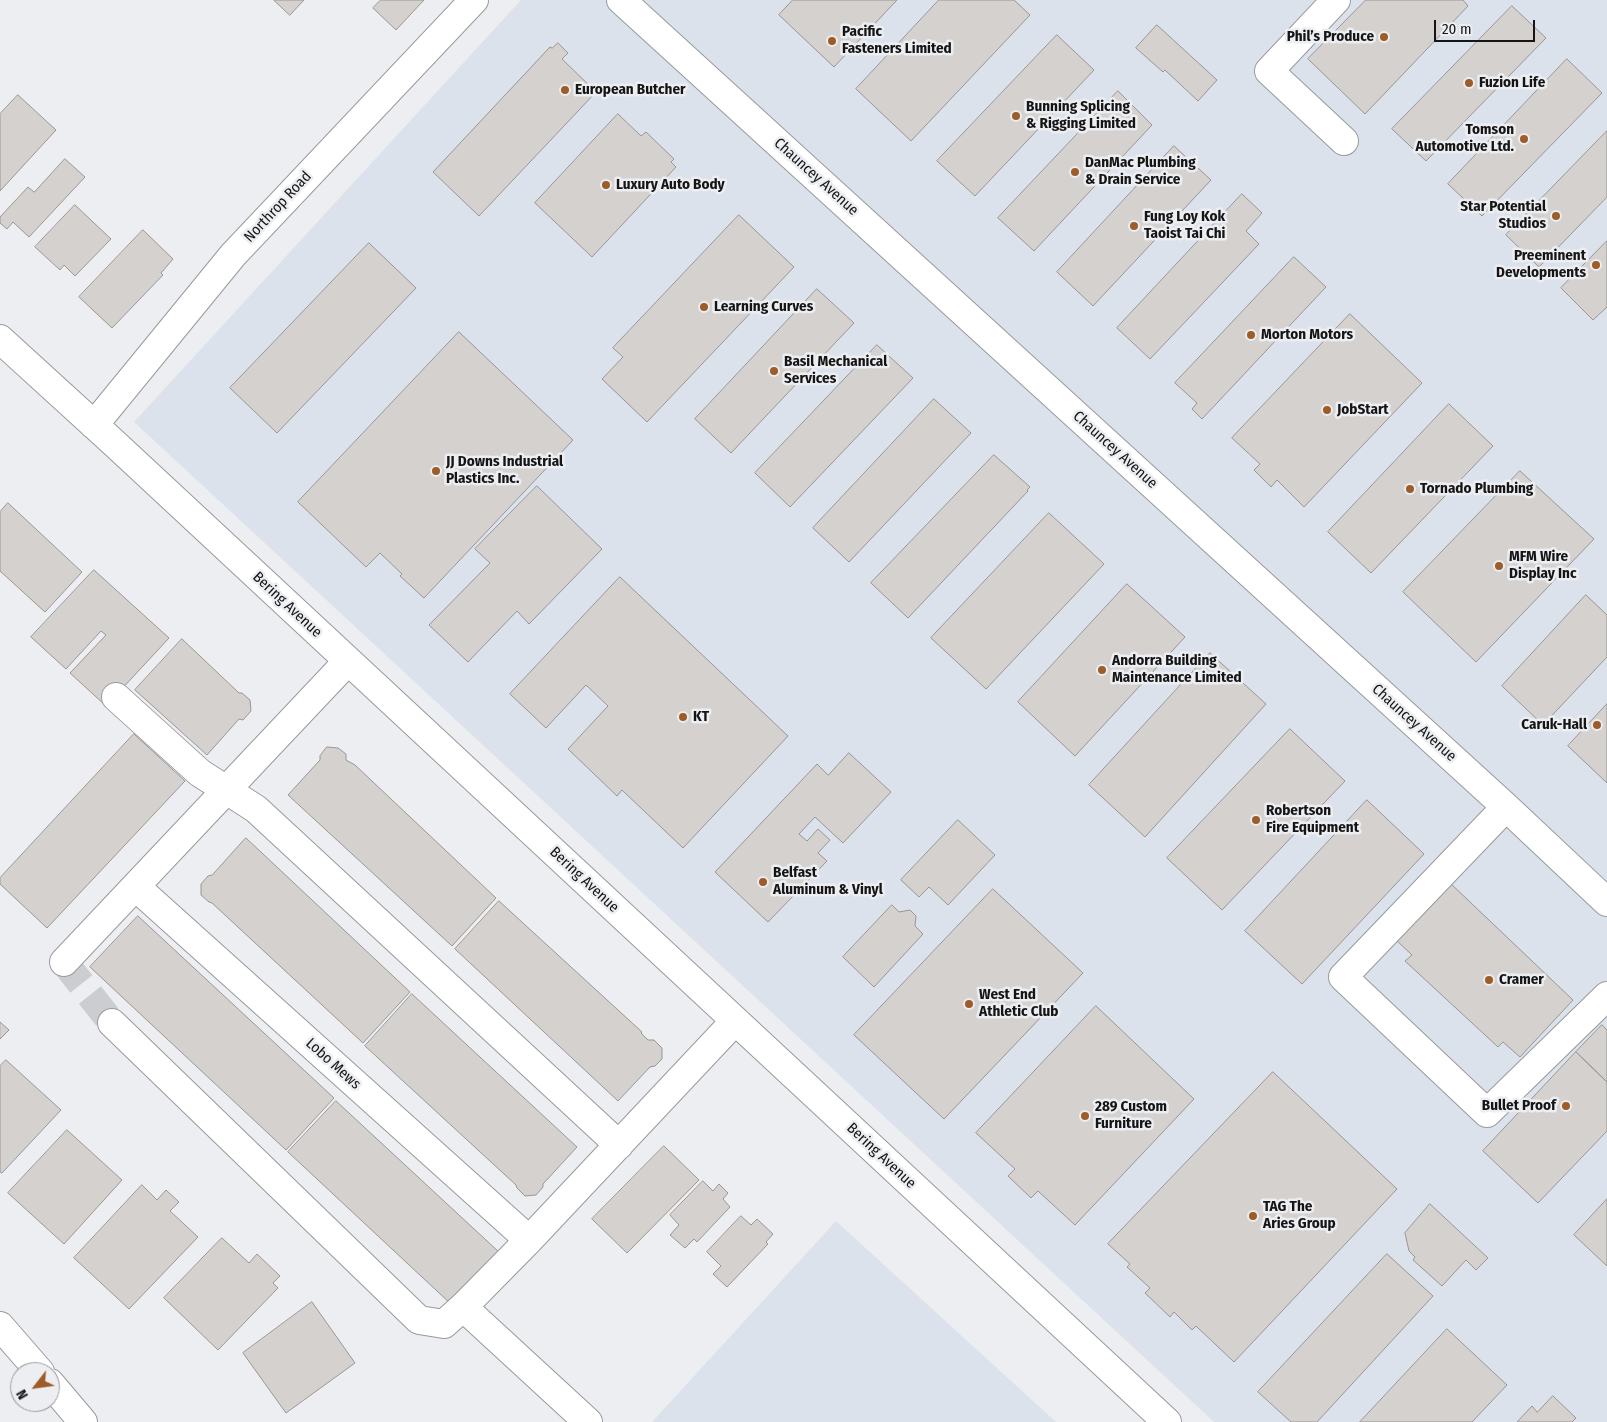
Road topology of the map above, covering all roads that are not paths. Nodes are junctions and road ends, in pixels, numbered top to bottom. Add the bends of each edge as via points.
1 (474, 0) edge
2 (621, 0) edge
3 (1336, 0) edge
4 (1344, 141) dead end
5 (0, 339) edge
6 (94, 425) junction
7 (348, 661) junction
8 (116, 697) dead end
9 (227, 791) junction
10 (1506, 807) junction
11 (136, 887) junction
12 (1607, 902) edge
13 (64, 962) dead end
14 (1607, 996) edge
15 (735, 1021) junction
16 (112, 1024) tunnel mouth
17 (619, 1145) junction
18 (529, 1240) junction
19 (463, 1307) junction
20 (0, 1326) edge
21 (31, 1362) edge
22 (60, 1395) edge
23 (83, 1422) edge
24 (588, 1422) edge
25 (1167, 1422) edge

1 - 6 street, Northrop Road via 233,256
2 - 10 street, Chauncey Avenue
3 - 4 street via 1270,71
5 - 6 street, Bering Avenue
6 - 7 street, Bering Avenue
7 - 9 street
7 - 15 street, Bering Avenue
8 - 9 street via 200,773
9 - 11 street
9 - 17 street via 256,809
10 - 12 street, Chauncey Avenue
10 - 14 street via 1343,977 1487,1113
11 - 13 street
11 - 18 street, Lobo Mews
15 - 17 street
15 - 25 street, Bering Avenue
16 - 19 street via 419,1320 444,1324
17 - 18 street
18 - 19 street
19 - 24 street
20 - 21 street
22 - 23 street

